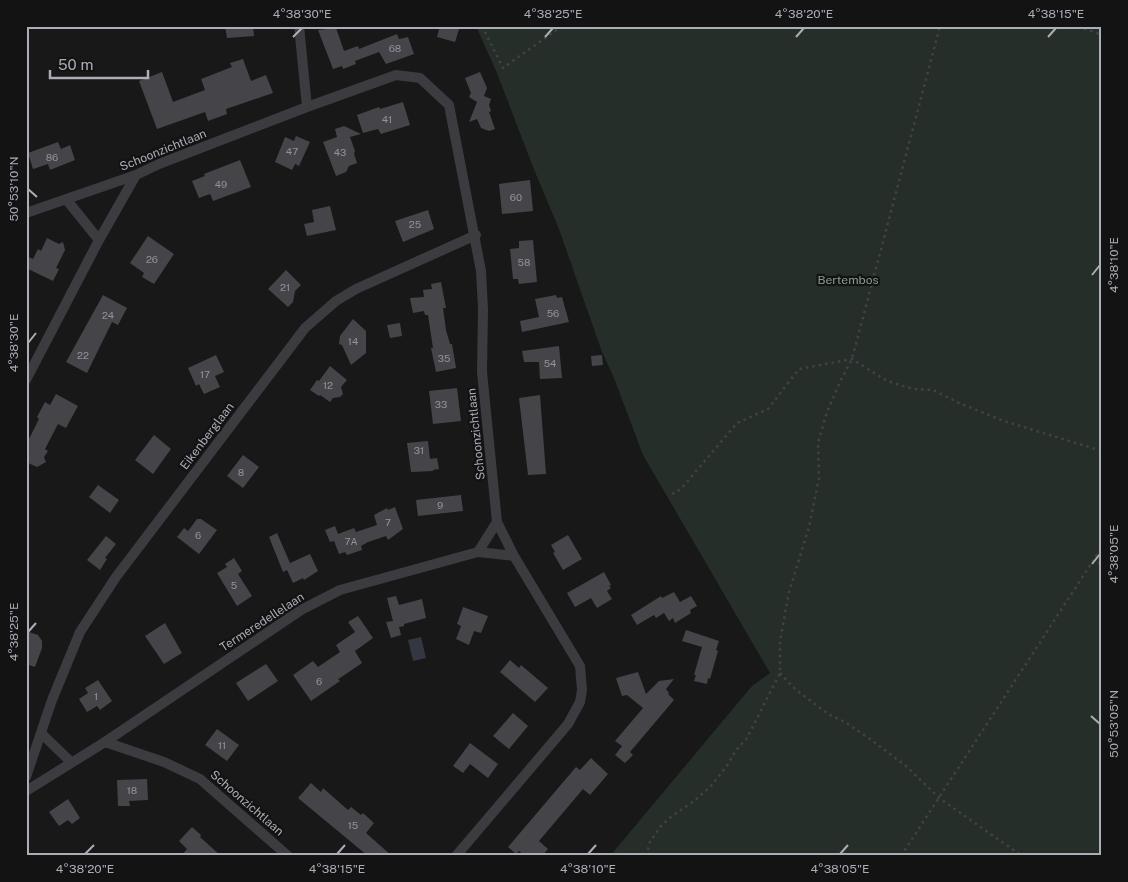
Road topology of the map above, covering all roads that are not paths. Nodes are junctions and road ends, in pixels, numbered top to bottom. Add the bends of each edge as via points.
1 (299, 26) edge
2 (307, 107) junction
3 (136, 175) junction
4 (66, 199) junction
5 (26, 213) edge
6 (476, 235) junction
7 (99, 240) junction
8 (26, 380) edge
9 (497, 522) junction
10 (478, 552) junction
11 (514, 556) junction
12 (42, 734) junction
13 (105, 742) junction
14 (71, 762) junction
15 (26, 777) edge
16 (26, 791) edge
17 (288, 856) edge
18 (456, 856) edge

1 - 2 street
2 - 3 street, Schoonzichtlaan
2 - 6 street, Schoonzichtlaan via 396,76 420,78 449,105
3 - 4 street, Schoonzichtlaan
3 - 7 street
4 - 5 street, Schoonzichtlaan
4 - 7 street
6 - 9 street, Schoonzichtlaan via 483,308 482,372
6 - 12 street, Eikenberglaan via 356,289 336,301 305,328 116,577 85,624 52,700
7 - 8 street
9 - 10 street
9 - 11 street, Schoonzichtlaan
10 - 11 street, Termeredellelaan
10 - 13 street, Termeredellelaan via 340,590 300,610
11 - 18 street, Schoonzichtlaan via 580,666 582,690 568,724
12 - 14 street
12 - 15 street, Eikenberglaan
13 - 14 street
13 - 17 street, Schoonzichtlaan via 164,762 200,779
14 - 16 street

